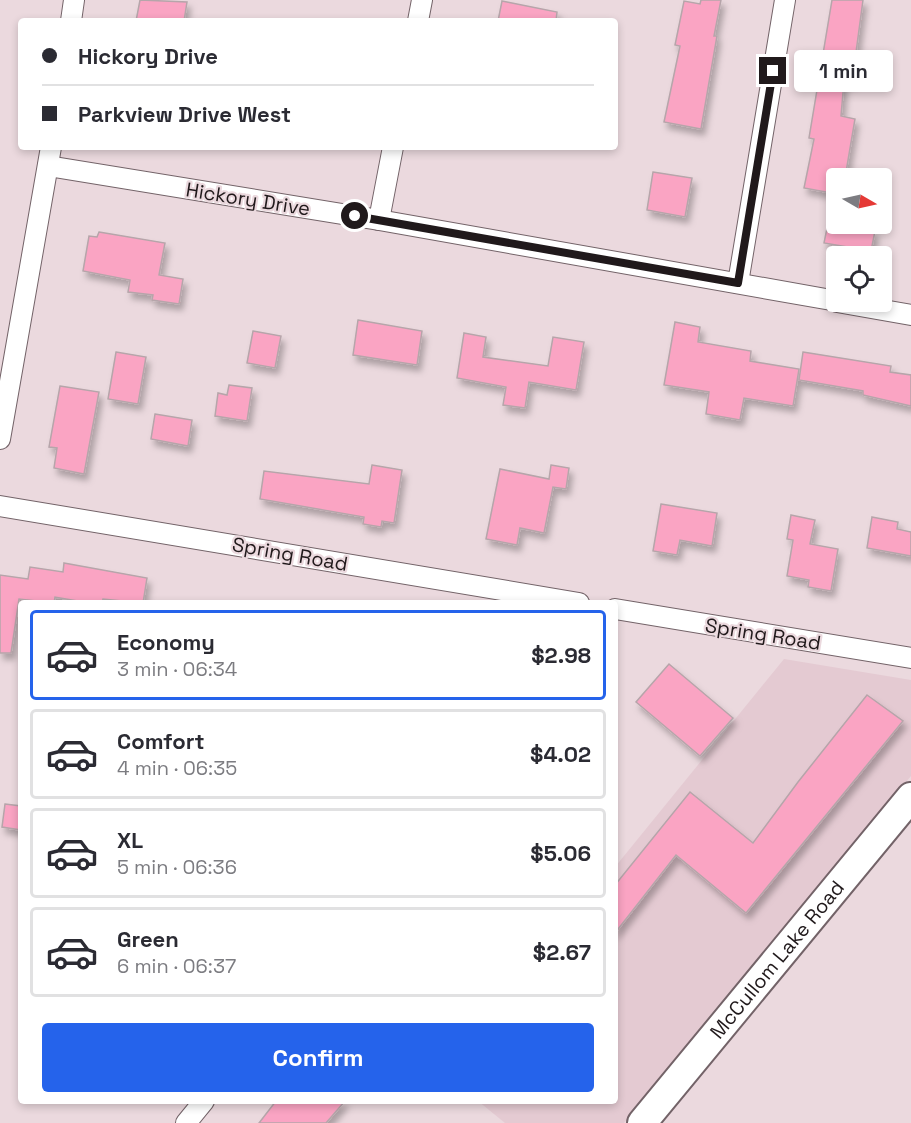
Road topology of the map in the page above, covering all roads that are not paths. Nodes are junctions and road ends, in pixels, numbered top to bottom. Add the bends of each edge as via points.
1 (74, 0) edge
2 (422, 0) edge
3 (785, 0) edge
4 (71, 18) edge
5 (419, 18) edge
6 (392, 150) edge
7 (50, 157) edge
8 (379, 220) junction
9 (738, 283) junction
10 (826, 299) edge
11 (892, 311) edge
12 (911, 315) edge
13 (0, 439) edge
14 (0, 506) edge
15 (561, 600) edge
16 (618, 609) edge
17 (911, 658) edge
18 (911, 796) edge
19 (202, 1104) edge
20 (186, 1123) edge
21 (642, 1123) edge

1 - 4 street
2 - 5 street
3 - 9 street
6 - 8 street
7 - 8 street, Hickory Drive
7 - 13 street
8 - 9 street, Hickory Drive
9 - 10 street, Hickory Drive
11 - 12 street, Hickory Drive
14 - 15 street, Spring Road
16 - 17 street, Spring Road
18 - 21 street, McCullom Lake Road
19 - 20 street

